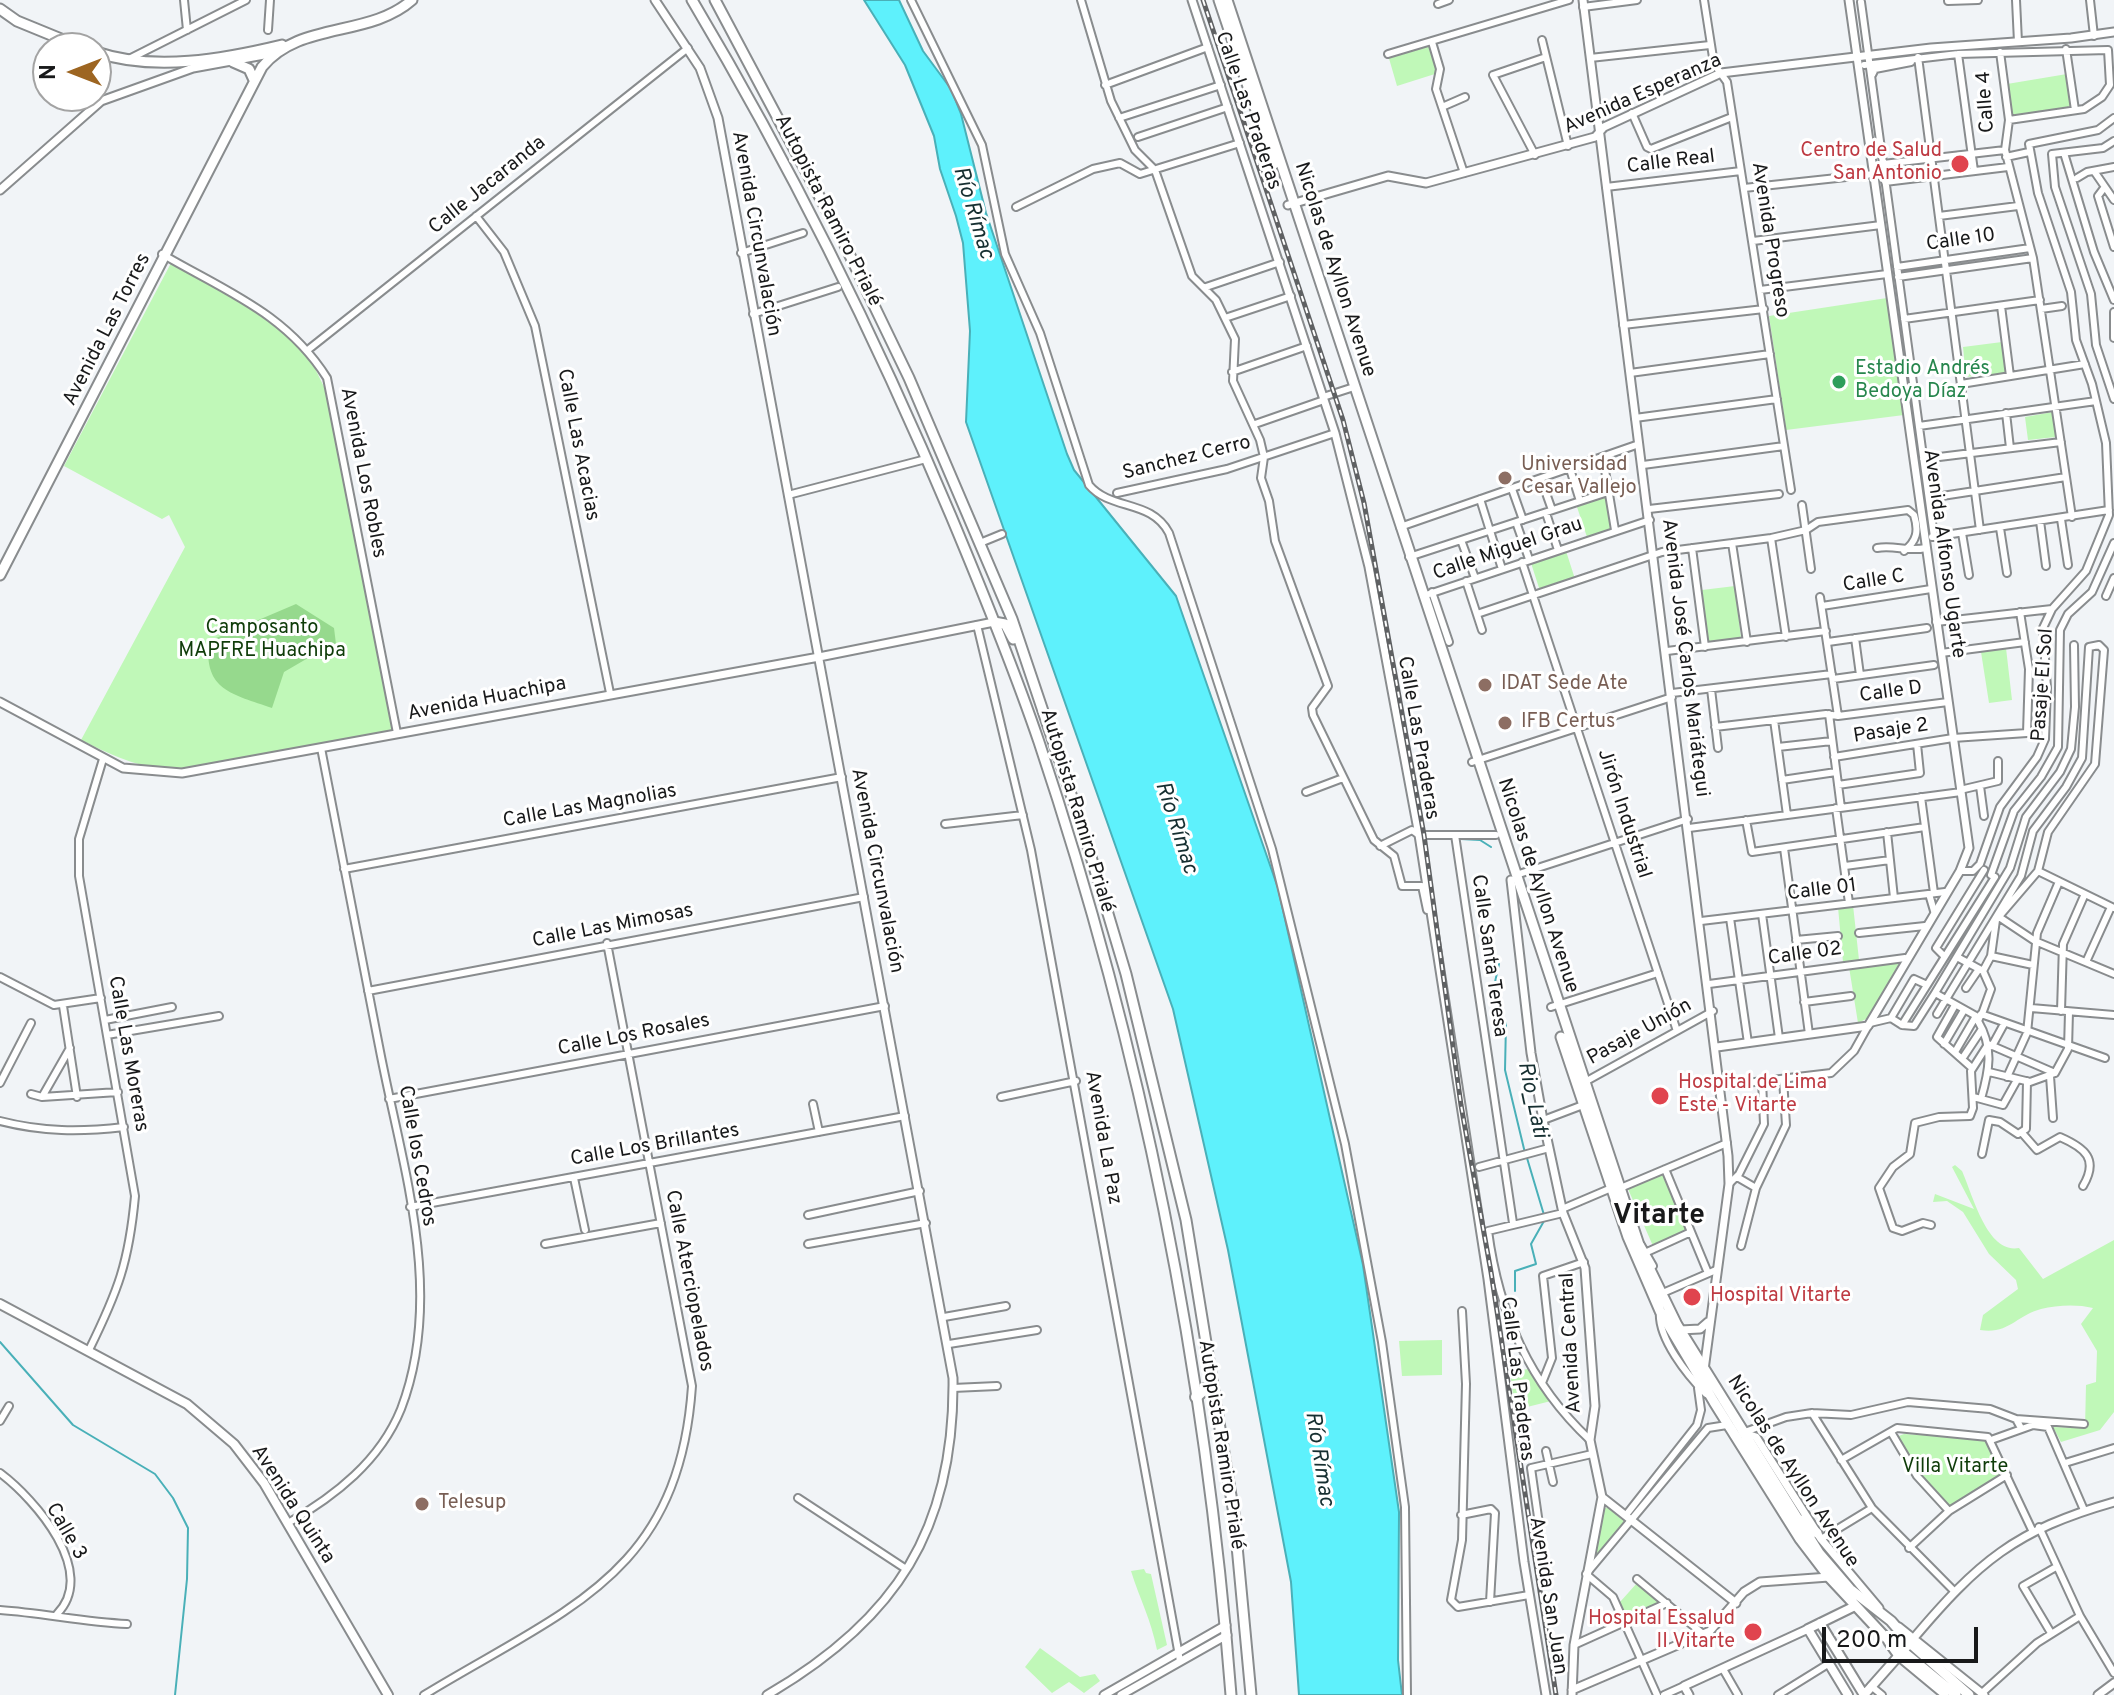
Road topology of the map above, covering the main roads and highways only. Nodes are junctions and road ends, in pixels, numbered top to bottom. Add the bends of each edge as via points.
1 (412, 0) edge
2 (419, 0) edge
3 (693, 0) edge
4 (714, 0) edge
5 (1219, 0) edge
6 (1227, 0) edge
7 (0, 9) edge
8 (44, 32) edge
9 (292, 43) junction
10 (275, 53) junction
11 (112, 56) edge
12 (250, 56) junction
13 (233, 62) road end
14 (262, 67) junction
15 (254, 80) junction
16 (1291, 205) junction
17 (164, 256) junction
18 (1351, 388) junction
19 (0, 564) edge
20 (0, 575) edge
21 (994, 622) junction
22 (1036, 687) junction
23 (1474, 761) junction
24 (1512, 877) junction
25 (1554, 1006) junction
26 (1614, 1189) junction
27 (1631, 1236) junction
28 (0, 1304) edge
29 (1214, 1395) junction
30 (1196, 1397) junction
31 (1793, 1512) junction
32 (1819, 1536) road end
33 (1855, 1606) junction
34 (1820, 1623) junction
35 (1906, 1647) junction
36 (1967, 1681) road end
37 (1946, 1688) edge
38 (388, 1695) edge
39 (1231, 1695) edge
40 (1251, 1695) edge
41 (1848, 1695) edge
42 (1864, 1695) edge
43 (1956, 1695) edge
44 (1969, 1695) edge

1 - 9 main road, Avenida Las Torres via 383,18
2 - 10 main road via 385,22
3 - 21 main road, Autopista Ramiro Prialé via 827,242
4 - 22 main road, Autopista Ramiro Prialé via 909,378
5 - 16 main road, Nicolas de Ayllon Avenue
6 - 16 main road, Nicolas de Ayllon Avenue
7 - 8 main road
9 - 10 main road, Avenida Las Torres
9 - 12 main road
10 - 14 main road, Avenida Las Torres
11 - 12 main road
12 - 14 main road
13 - 15 main road via 249,69
14 - 15 main road, Avenida Las Torres
15 - 17 main road, Avenida Las Torres
16 - 18 main road, Nicolas de Ayllon Avenue
17 - 19 main road, Avenida Las Torres
17 - 20 main road, Avenida Las Torres
18 - 23 main road, Nicolas de Ayllon Avenue
18 - 23 main road, Nicolas de Ayllon Avenue via 1409,557 1427,594
21 - 22 main road via 1007,627
21 - 30 main road, Autopista Ramiro Prialé via 1039,742 1108,979 1163,1200
22 - 29 main road, Autopista Ramiro Prialé via 1126,974 1186,1220
23 - 24 main road, Nicolas de Ayllon Avenue
23 - 24 main road, Nicolas de Ayllon Avenue
24 - 25 main road, Nicolas de Ayllon Avenue
25 - 26 main road, Nicolas de Ayllon Avenue
25 - 26 main road, Nicolas de Ayllon Avenue
26 - 27 main road, Nicolas de Ayllon Avenue
27 - 31 main road, Nicolas de Ayllon Avenue via 1679,1328
27 - 33 main road, Nicolas de Ayllon Avenue via 1660,1311 1714,1402 1800,1539
28 - 38 main road, Avenida Quinta via 187,1404 216,1426 264,1483
29 - 30 highway via 1204,1389
29 - 40 main road, Autopista Ramiro Prialé via 1240,1561
30 - 39 main road, Autopista Ramiro Prialé
31 - 32 main road
31 - 35 main road, Nicolas de Ayllon Avenue via 1838,1577 1891,1621
33 - 34 main road
33 - 35 main road, Nicolas de Ayllon Avenue via 1884,1636
34 - 41 main road via 1808,1629
34 - 42 main road
35 - 37 main road, Nicolas de Ayllon Avenue
35 - 42 main road
36 - 37 main road
37 - 43 main road, Nicolas de Ayllon Avenue
37 - 44 main road, Nicolas de Ayllon Avenue

